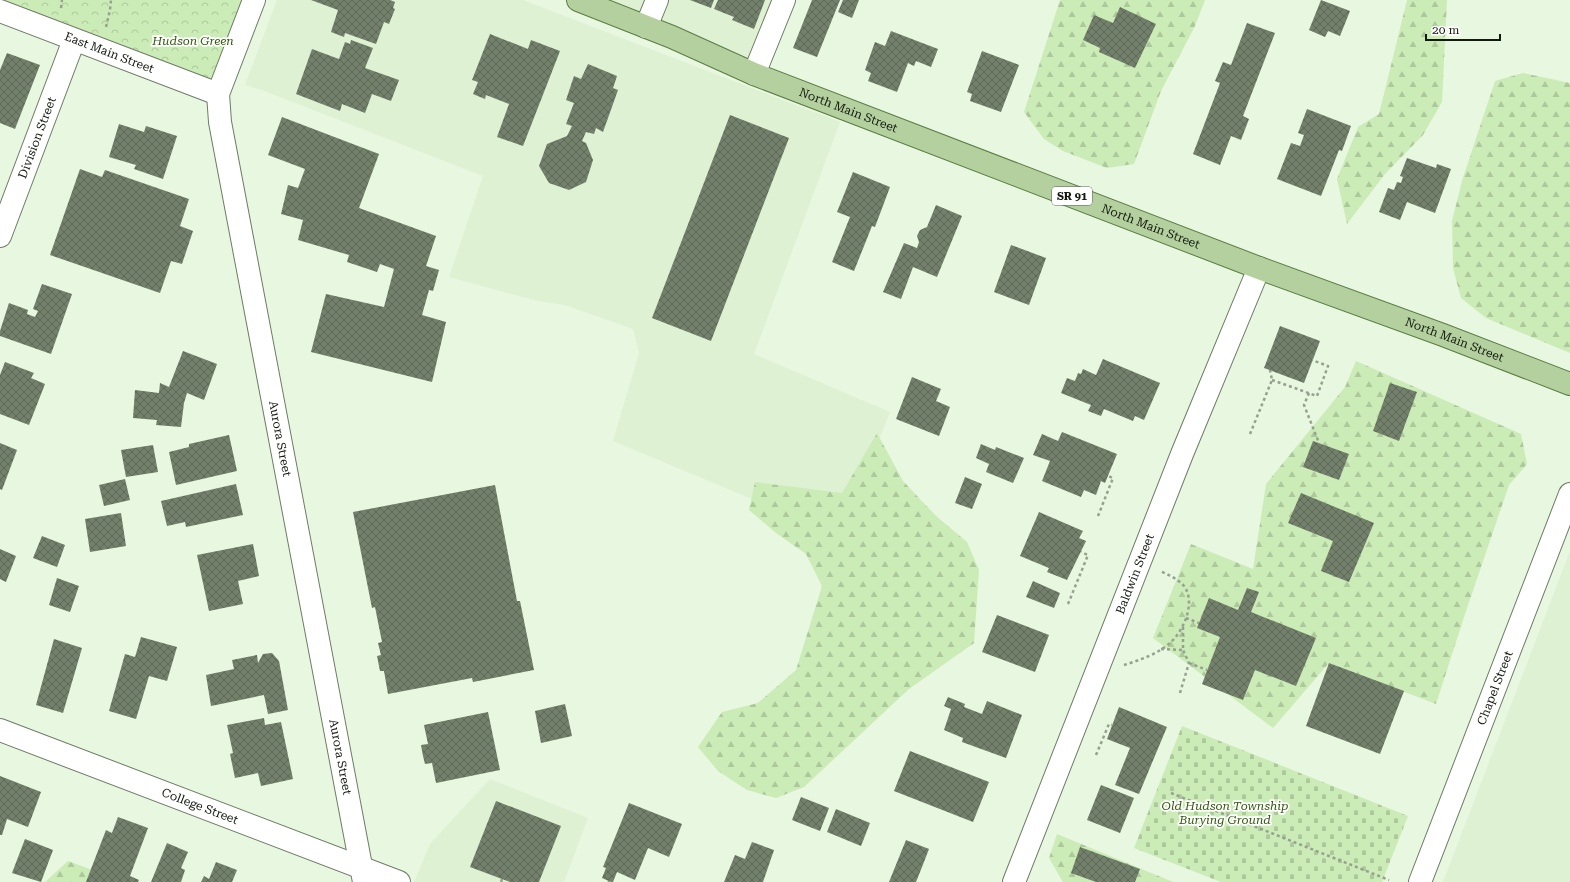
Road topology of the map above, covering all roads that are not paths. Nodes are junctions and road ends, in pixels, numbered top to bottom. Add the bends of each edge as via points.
1 (254, 0) edge
2 (578, 0) edge
3 (657, 0) edge
4 (784, 0) edge
5 (0, 11) edge
6 (646, 27) junction
7 (74, 40) junction
8 (754, 74) junction
9 (218, 94) junction
10 (0, 236) edge
11 (1259, 268) junction
12 (1570, 384) edge
13 (1570, 494) edge
14 (0, 730) edge
15 (363, 875) edge
16 (399, 882) edge
17 (1014, 882) edge
18 (1420, 882) edge

1 - 9 street, Aurora Street
2 - 6 main road, North Main Street / SR 91
3 - 6 street
4 - 8 street
5 - 7 street, East Main Street
6 - 8 main road, North Main Street / SR 91
7 - 9 street, East Main Street
7 - 10 street, Division Street
8 - 11 main road, North Main Street / SR 91
9 - 15 street, Aurora Street via 220,122
11 - 12 main road, North Main Street / SR 91
11 - 17 street, Baldwin Street via 1182,454
13 - 18 street, Chapel Street
14 - 15 street, College Street
15 - 16 street, College Street

